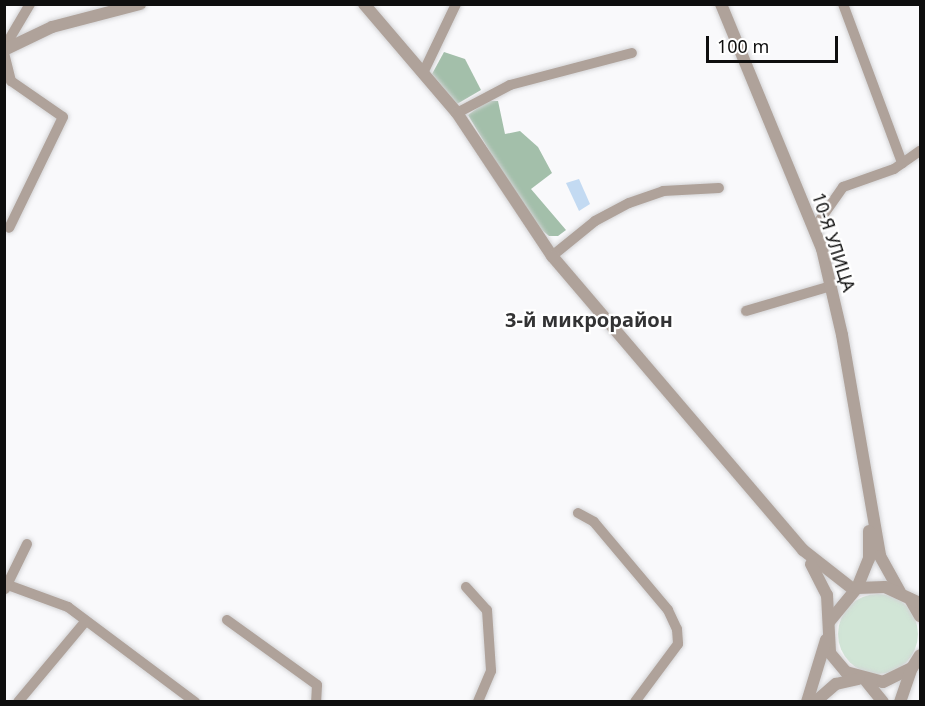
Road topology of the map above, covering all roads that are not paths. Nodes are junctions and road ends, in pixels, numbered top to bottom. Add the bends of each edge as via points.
1 (30, 4) edge
2 (140, 4) edge
3 (364, 4) edge
4 (456, 4) edge
5 (721, 4) edge
6 (843, 4) edge
7 (4, 50) edge
8 (632, 53) dead end
9 (423, 73) junction
10 (456, 113) junction
11 (921, 151) edge
12 (902, 163) junction
13 (719, 188) dead end
14 (815, 227) junction
15 (9, 228) dead end
16 (552, 256) junction
17 (831, 286) junction
18 (746, 311) dead end
19 (869, 503) junction
20 (578, 513) dead end
21 (27, 544) dead end
22 (803, 550) junction
23 (6, 587) edge
24 (466, 587) dead end
25 (856, 589) junction
26 (910, 598) edge
27 (921, 616) edge
28 (227, 620) dead end
29 (85, 622) junction
30 (829, 622) junction
31 (827, 636) junction
32 (920, 654) edge
33 (912, 668) junction
34 (862, 680) junction
35 (18, 702) edge
36 (195, 702) edge
37 (316, 702) edge
38 (478, 702) edge
39 (635, 702) edge
40 (807, 702) edge
41 (815, 702) edge
42 (884, 702) edge
43 (900, 702) edge

1 - 7 street
2 - 7 street via 52,27
3 - 9 street
4 - 9 street
5 - 14 street, 10-Я УЛИЦА
6 - 12 street
7 - 15 street via 11,81 63,117
8 - 10 street via 510,85
9 - 10 street
10 - 16 street
11 - 12 street
12 - 14 street via 843,187
13 - 16 street via 663,191 629,203 595,221
14 - 17 street, 10-Я УЛИЦА
16 - 22 street
17 - 18 street
17 - 19 street, 10-Я УЛИЦА
19 - 25 street, 10-Я УЛИЦА via 869,560
19 - 26 street, 10-Я УЛИЦА via 880,556
20 - 39 street via 594,522 668,610 677,629 678,644
21 - 23 street
22 - 25 street
22 - 30 street via 827,595
23 - 29 street via 68,607
24 - 38 street via 487,610 490,671
25 - 26 street
25 - 30 street, 10-Я УЛИЦА
26 - 27 street, 10-Я УЛИЦА
28 - 37 street via 317,685
29 - 35 street
29 - 36 street
30 - 31 street
31 - 34 street via 834,658
31 - 40 street
32 - 33 street
33 - 34 street via 883,682
33 - 43 street
34 - 41 street via 836,684
34 - 42 street

